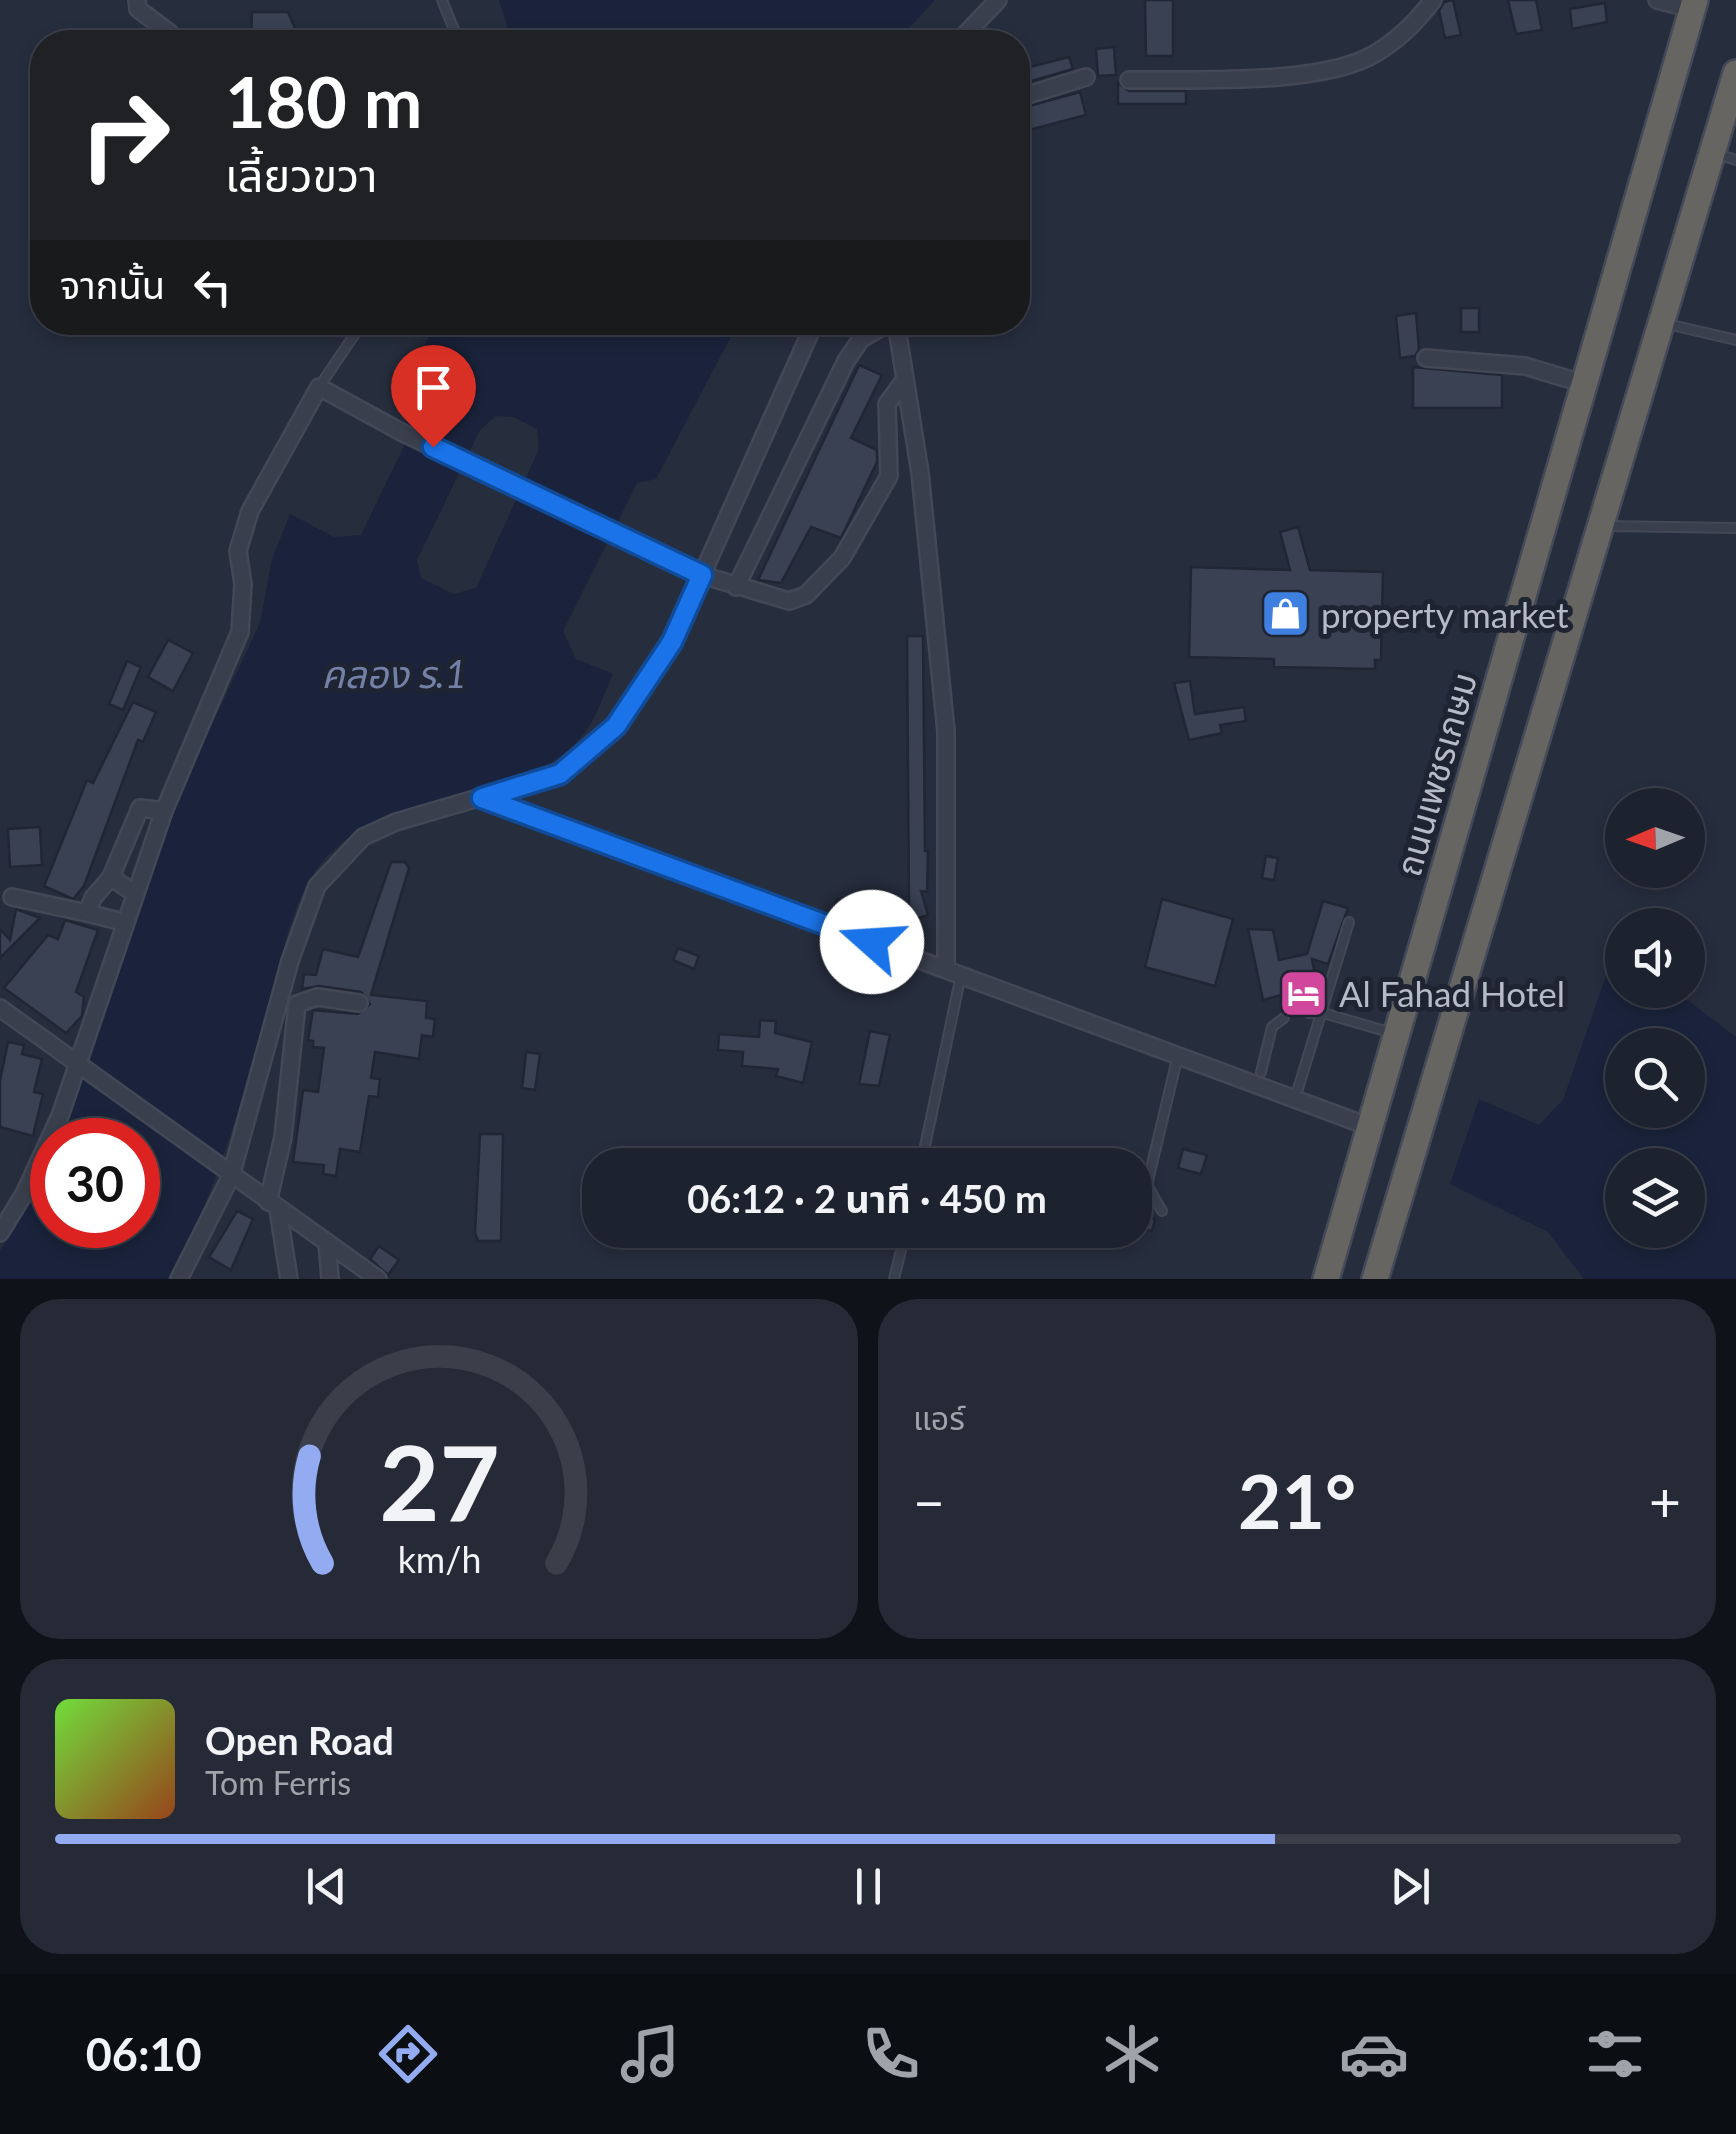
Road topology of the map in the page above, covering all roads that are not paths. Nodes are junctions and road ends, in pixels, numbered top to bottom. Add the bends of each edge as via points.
1 (137, 0) edge
2 (442, 0) edge
3 (998, 0) edge
4 (1433, 0) edge
5 (1657, 0) edge
6 (1694, 5) edge
7 (165, 30) edge
8 (454, 30) edge
9 (969, 30) edge
10 (1736, 73) edge
11 (1086, 77) dead end
12 (1129, 80) dead end
13 (1030, 94) edge
14 (1724, 156) edge
15 (1662, 323) junction
16 (354, 335) edge
17 (810, 335) edge
18 (869, 335) edge
19 (896, 335) edge
20 (1736, 340) edge
21 (1426, 358) dead end
22 (903, 382) junction
23 (1585, 384) junction
24 (319, 387) junction
25 (1602, 526) junction
26 (1736, 528) edge
27 (702, 575) junction
28 (736, 587) junction
29 (482, 798) junction
30 (164, 812) junction
31 (111, 877) junction
32 (134, 894) junction
33 (12, 897) dead end
34 (87, 913) junction
35 (123, 922) junction
36 (1349, 922) dead end
37 (954, 971) junction
38 (359, 1003) dead end
39 (0, 1008) edge
40 (1320, 1012) junction
41 (1309, 1013) dead end
42 (1284, 1018) dead end
43 (1398, 1035) junction
44 (1178, 1055) junction
45 (80, 1065) junction
46 (1261, 1072) dead end
47 (1298, 1088) dead end
48 (1373, 1128) junction
49 (924, 1148) edge
50 (228, 1174) junction
51 (273, 1205) junction
52 (1162, 1211) dead end
53 (0, 1233) edge
54 (327, 1242) junction
55 (902, 1248) edge
56 (179, 1279) edge
57 (289, 1279) edge
58 (330, 1279) edge
59 (378, 1279) edge
60 (894, 1279) edge
61 (1326, 1279) edge
62 (1375, 1279) edge

1 - 7 street via 138,9
2 - 8 lane
3 - 9 street
4 - 12 street via 1393,40 1360,60 1250,78
5 - 6 street
6 - 23 highway, ถนนเพชรเกษม
10 - 14 highway
11 - 13 street
14 - 15 highway
15 - 20 lane
15 - 25 highway
16 - 24 lane
17 - 27 street
18 - 28 street via 846,362
19 - 22 street
21 - 23 street via 1525,366
22 - 28 street via 887,404 888,476 842,558 806,594 789,601
22 - 37 street via 920,473 946,731
23 - 43 highway, ถนนเพชรเกษม
24 - 27 street
24 - 30 street via 250,511 238,551 240,632
25 - 26 lane
25 - 62 highway
27 - 28 street
27 - 29 street via 672,642 616,726 560,774
29 - 37 street
29 - 50 street via 363,838 317,886
30 - 31 street via 140,808
30 - 32 street
31 - 32 street
31 - 34 street
32 - 35 street
33 - 34 street
34 - 35 street
35 - 45 street
36 - 40 lane
37 - 44 street
37 - 49 lane
38 - 51 street via 318,997 297,1004
39 - 45 street
40 - 41 lane
40 - 43 lane
40 - 47 lane
42 - 46 lane via 1272,1027
43 - 48 highway, ถนนเพชรเกษม
44 - 48 street
44 - 52 lane via 1148,1186
45 - 50 street
45 - 53 street
48 - 61 highway, ถนนเพชรเกษม
50 - 51 street
50 - 56 street
51 - 54 street
51 - 57 street
54 - 58 street
54 - 59 street
55 - 60 lane

